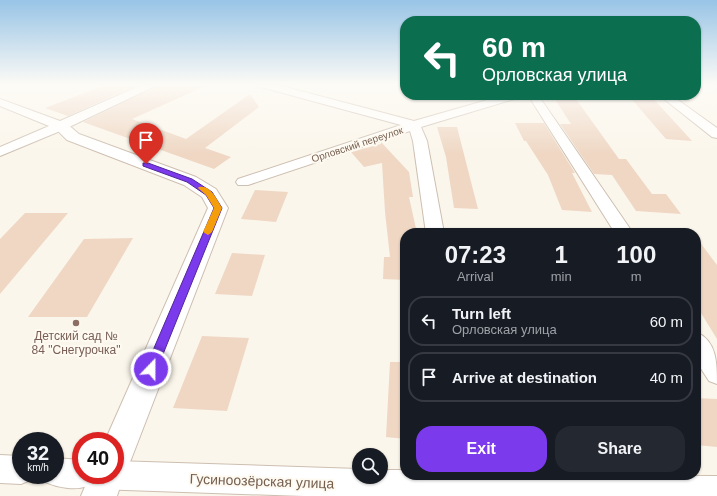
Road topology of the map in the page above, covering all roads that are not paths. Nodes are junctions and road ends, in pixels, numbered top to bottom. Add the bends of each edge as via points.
1 (13, 107) edge
2 (103, 107) edge
3 (347, 107) edge
4 (475, 107) edge
5 (540, 107) edge
6 (681, 107) edge
7 (414, 125) junction
8 (61, 126) junction
9 (717, 133) edge
10 (0, 152) edge
11 (243, 182) dead end
12 (433, 228) edge
13 (621, 228) edge
14 (701, 349) edge
15 (717, 373) edge
16 (120, 432) edge
17 (0, 469) edge
18 (12, 470) edge
19 (124, 476) edge
20 (474, 486) edge
21 (717, 491) edge

1 - 8 street
2 - 8 street
3 - 7 street
4 - 7 street, Орловский переулок
5 - 13 street
6 - 9 street
7 - 11 street, Орловский переулок
7 - 12 street via 420,141
8 - 10 street
8 - 16 street via 72,137 190,181 209,193 218,208
14 - 15 street
17 - 18 street
19 - 20 street, Гусиноозёрская улица
20 - 21 street, Гусиноозёрская улица

